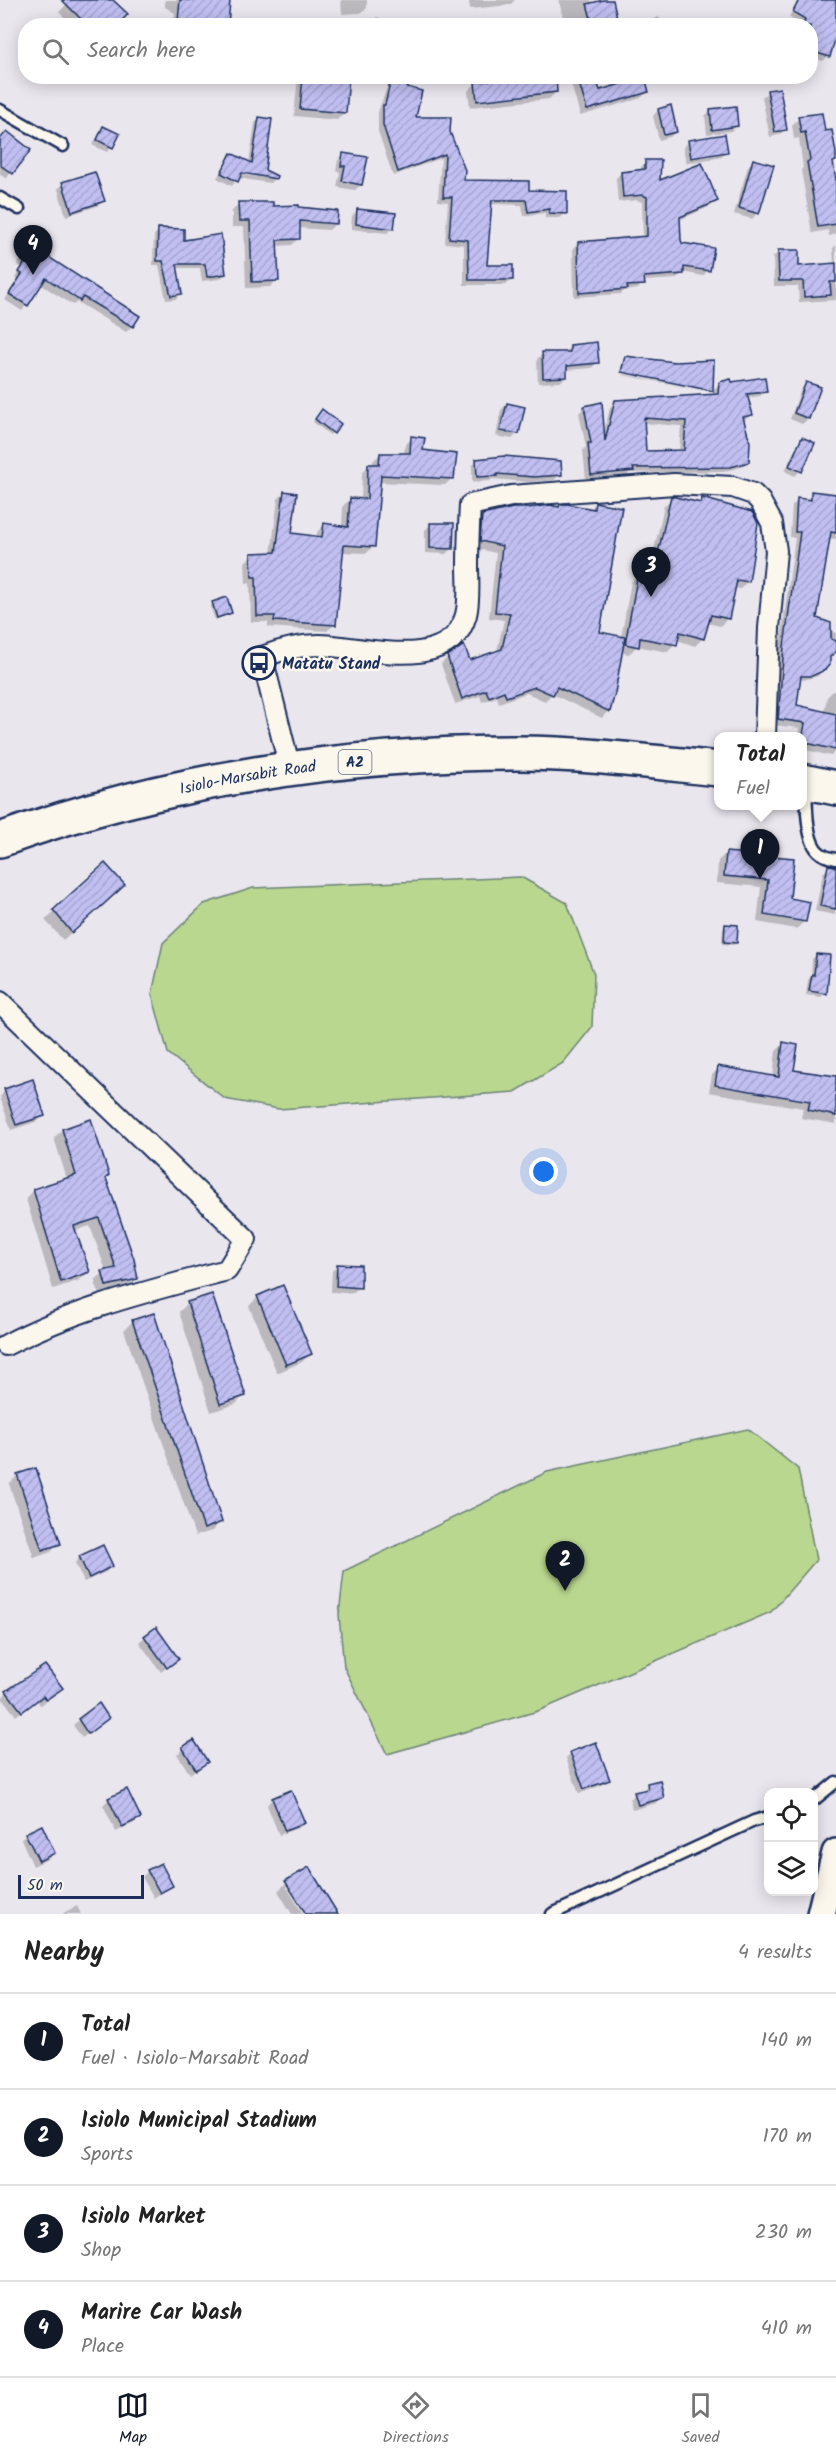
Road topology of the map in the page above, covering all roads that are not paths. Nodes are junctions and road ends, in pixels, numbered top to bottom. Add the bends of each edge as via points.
1 (0, 110) edge
2 (63, 146) dead end
3 (0, 198) edge
4 (19, 208) dead end
5 (765, 732) edge
6 (290, 769) junction
7 (714, 769) edge
8 (815, 784) edge
9 (807, 802) edge
10 (807, 809) edge
11 (0, 840) edge
12 (836, 860) edge
13 (0, 1002) edge
14 (6, 1345) dead end
15 (836, 1782) edge
16 (818, 1796) edge
17 (764, 1818) edge
18 (836, 1853) edge
19 (552, 1914) edge
20 (821, 1914) edge

1 - 2 lane
3 - 4 lane
5 - 6 street via 776,551 772,523 760,501 745,490 714,485 674,484 521,495 470,505 466,613 462,628 449,641 411,653 318,645 262,657
6 - 7 highway, Isiolo-Marsabit Road / A2 via 441,755 519,753
6 - 11 highway, Isiolo-Marsabit Road / A2 via 170,790
8 - 9 lane
10 - 12 lane via 814,845 822,855
13 - 14 street via 246,1239 227,1270 145,1292
15 - 16 lane
17 - 19 lane
18 - 20 street

